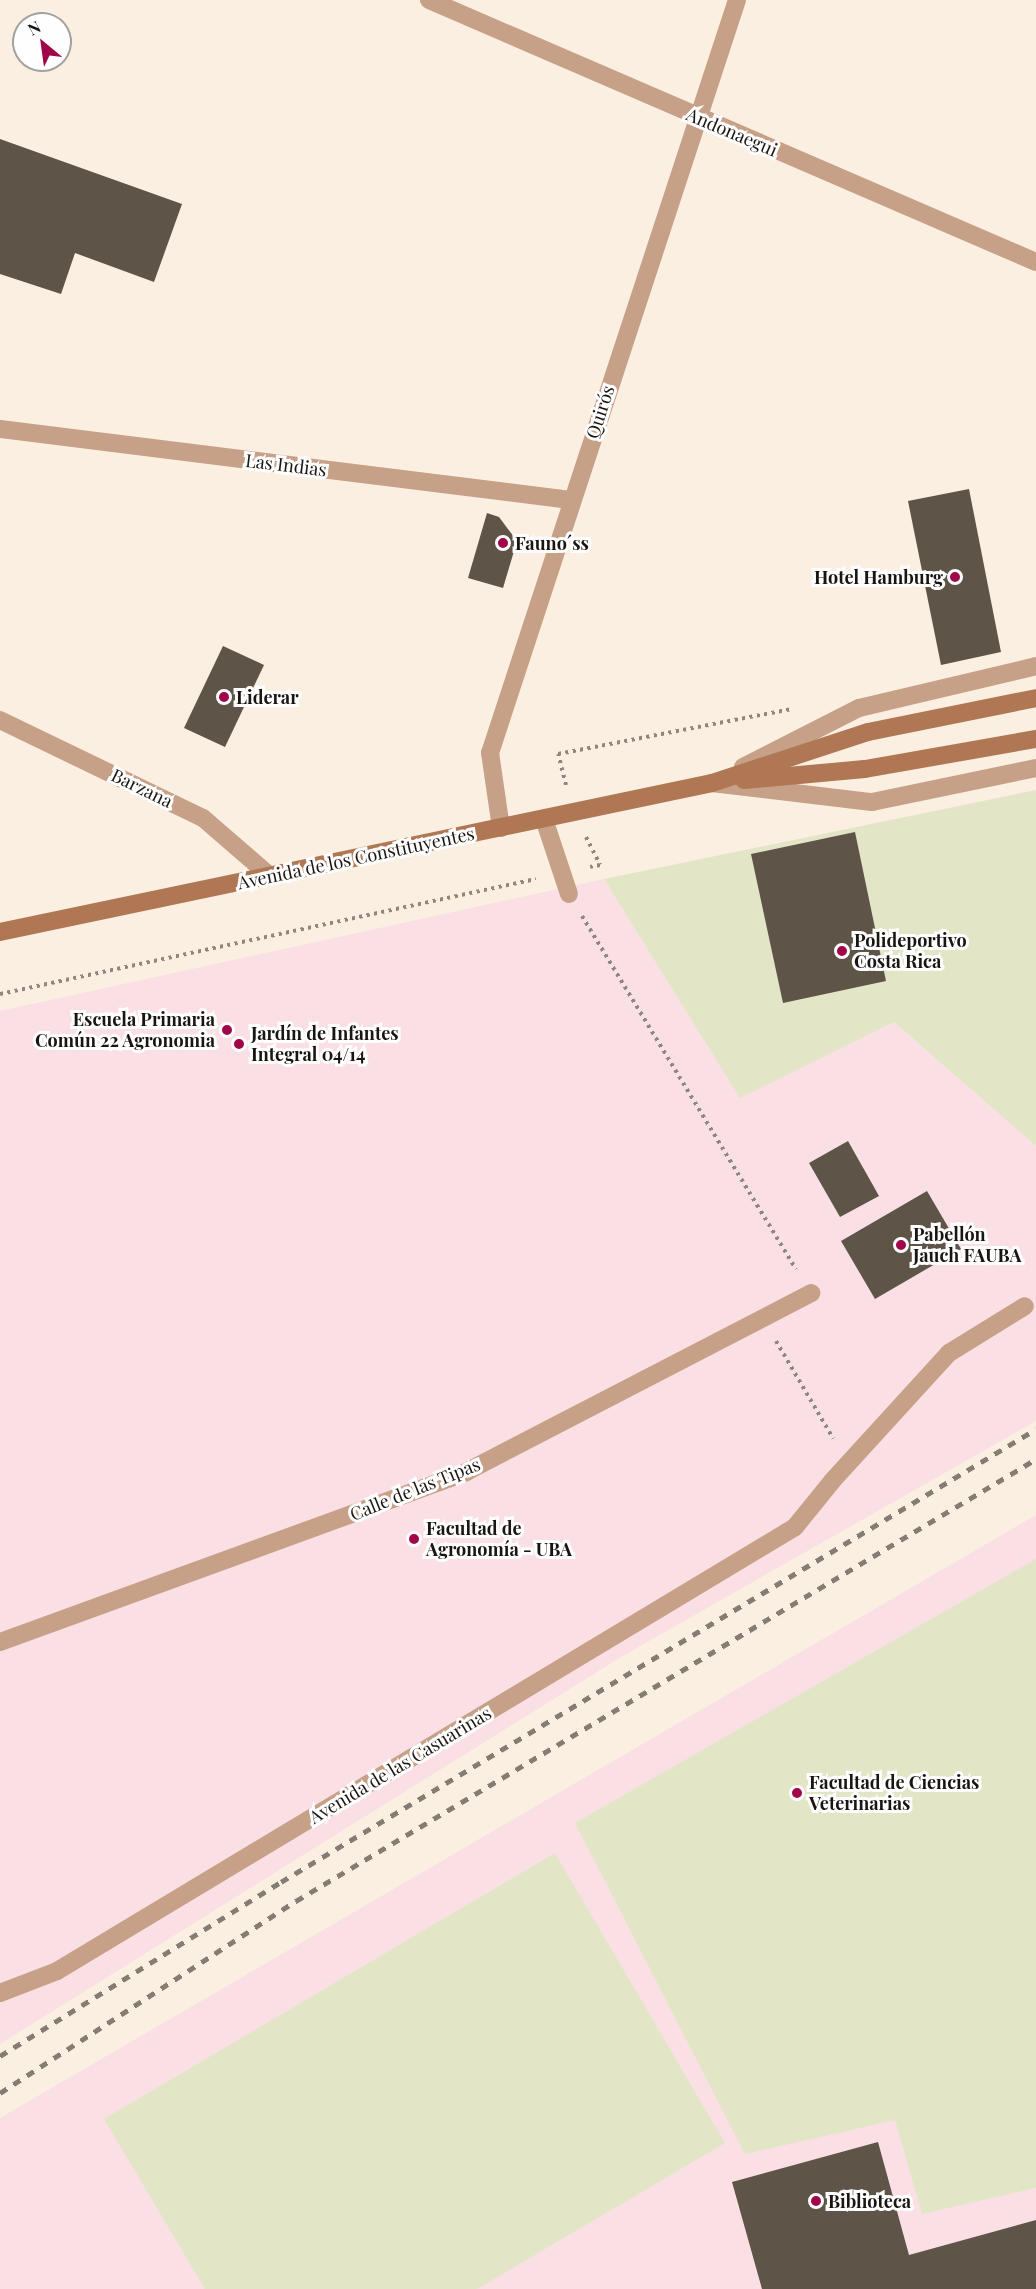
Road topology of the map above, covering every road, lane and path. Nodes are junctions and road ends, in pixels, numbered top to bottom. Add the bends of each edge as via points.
1 (429, 0) edge
2 (737, 0) edge
3 (699, 118) junction
4 (1036, 262) edge
5 (0, 429) edge
6 (571, 500) junction
7 (1036, 666) edge
8 (1036, 698) edge
9 (793, 708) dead end
10 (0, 720) edge
11 (1036, 739) edge
12 (1036, 768) edge
13 (712, 783) junction
14 (574, 814) junction
15 (544, 819) junction
16 (501, 828) junction
17 (561, 874) junction
18 (270, 876) junction
19 (569, 894) joint
20 (0, 932) edge
21 (0, 994) edge
22 (811, 1293) joint
23 (1025, 1306) dead end
24 (764, 1320) junction
25 (833, 1480) junction
26 (0, 1642) edge
27 (0, 1994) edge

1 - 3 street, Andonaegui
2 - 3 street, Quirós
3 - 4 street, Andonaegui
3 - 6 street, Quirós
5 - 6 street, Las Indias
6 - 16 street, Quirós via 490,753
7 - 13 street, Avenida de los Constituyentes via 859,708
8 - 13 main road, Avenida de los Constituyentes via 868,732
9 - 14 path via 558,754
10 - 18 street, Barzana via 203,818
11 - 13 main road, Avenida de los Constituyentes via 865,769
12 - 13 street, Avenida de los Constituyentes via 872,802
13 - 14 main road, Avenida de los Constituyentes
14 - 15 main road, Avenida de los Constituyentes
14 - 17 path via 600,865
15 - 16 main road, Avenida de los Constituyentes
15 - 17 street
16 - 18 main road, Avenida de los Constituyentes
17 - 19 street
17 - 21 path
18 - 20 main road, Avenida de los Constituyentes
19 - 22 path
22 - 24 street, Calle de las Tipas
23 - 25 street via 949,1353
24 - 25 path via 832,1437 838,1456
24 - 26 street, Calle de las Tipas via 466,1472
25 - 27 street, Avenida de las Casuarinas via 795,1527 57,1971

